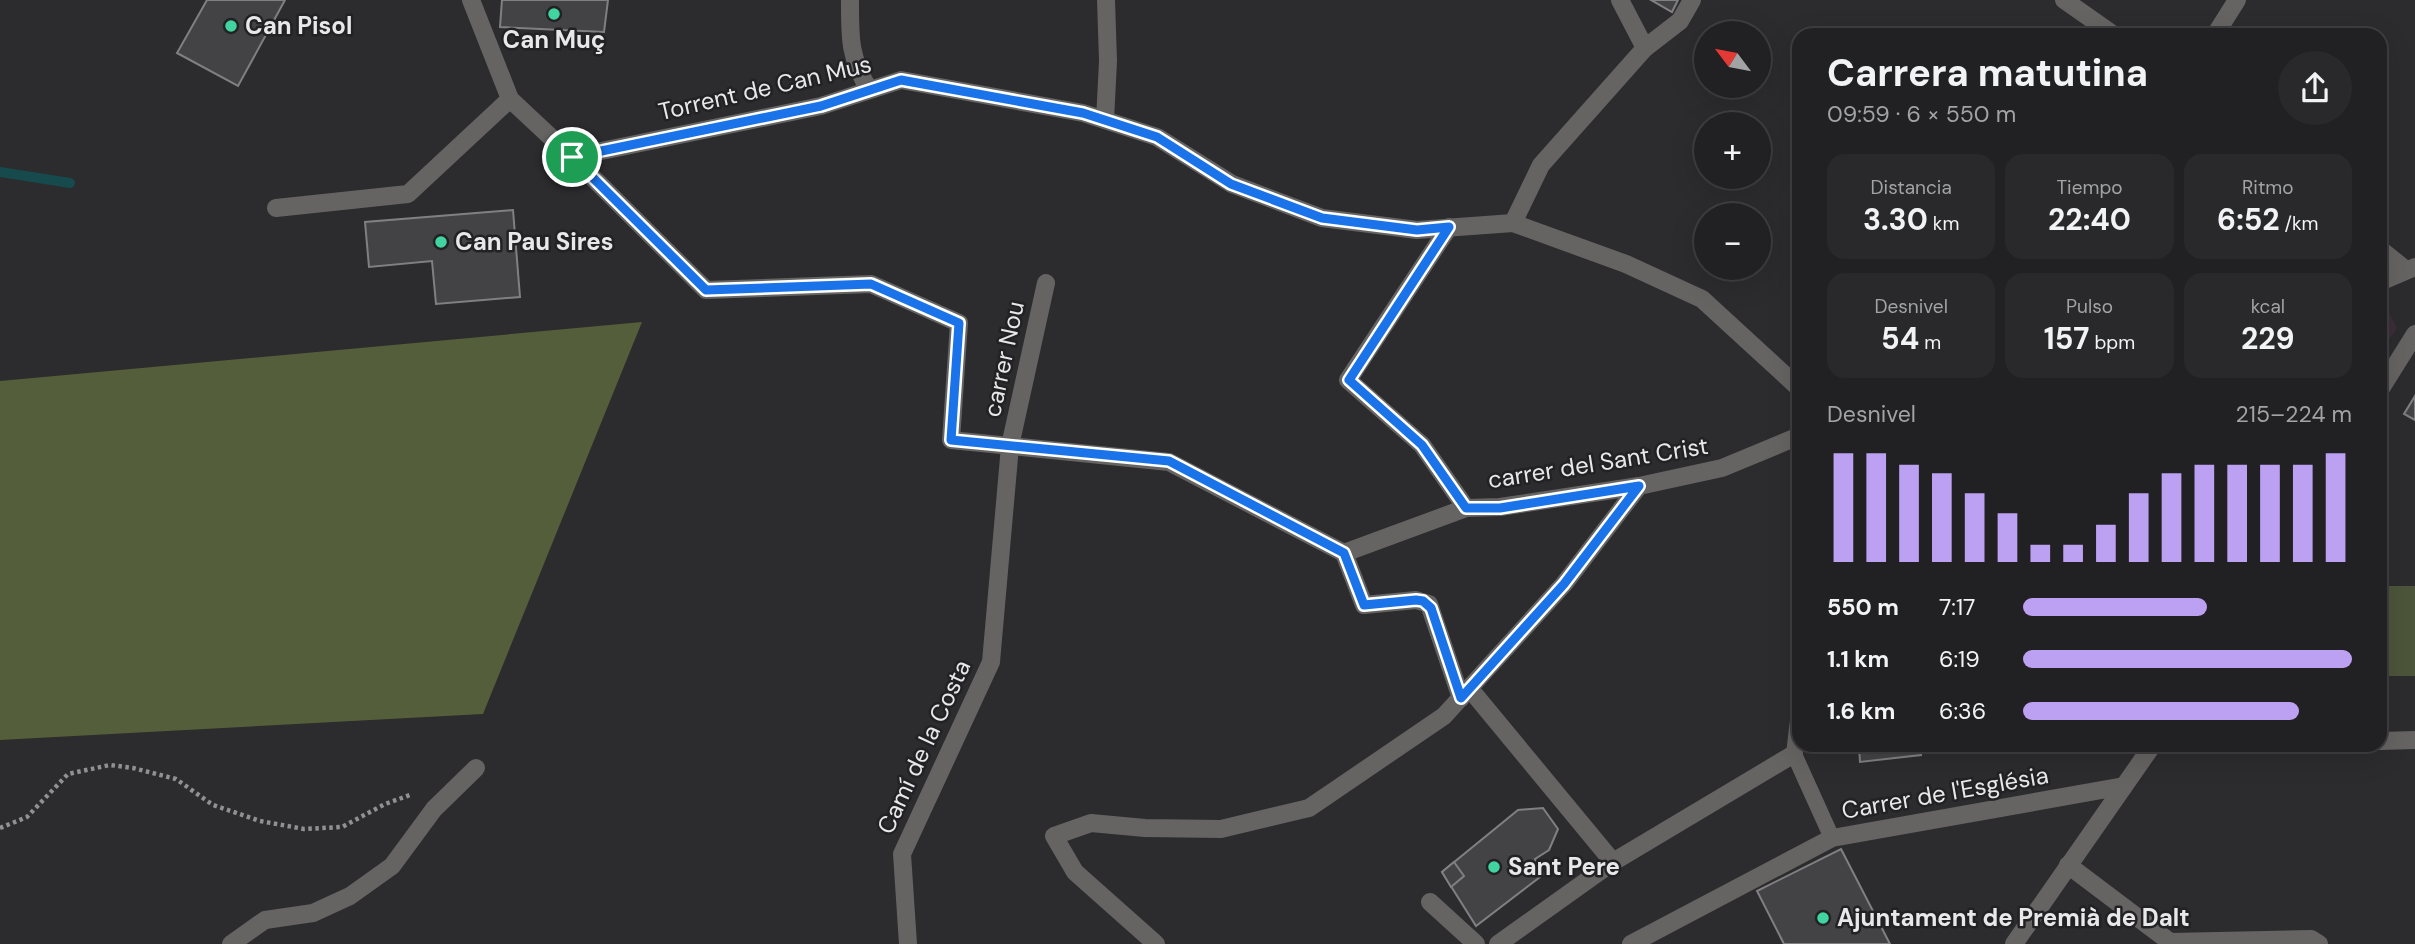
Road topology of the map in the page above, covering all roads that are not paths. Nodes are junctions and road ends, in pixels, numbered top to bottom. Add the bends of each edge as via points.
1 (471, 0) edge
2 (850, 0) edge
3 (1106, 0) edge
4 (1620, 0) edge
5 (1692, 0) edge
6 (2064, 0) edge
7 (2237, 0) edge
8 (2104, 28) edge
9 (2219, 28) edge
10 (1645, 48) junction
11 (869, 90) junction
12 (510, 99) junction
13 (1105, 120) junction
14 (572, 157) junction
15 (276, 208) dead end
16 (1513, 223) junction
17 (1449, 227) junction
18 (2387, 254) edge
19 (2410, 269) edge
20 (2387, 279) edge
21 (1046, 283) dead end
22 (2415, 334) edge
23 (2387, 379) edge
24 (1792, 382) edge
25 (1792, 439) edge
26 (1010, 446) junction
27 (1639, 486) junction
28 (1466, 508) junction
29 (1344, 553) junction
30 (1465, 693) junction
31 (2415, 740) edge
32 (2387, 741) edge
33 (2148, 752) edge
34 (1794, 754) joint
35 (476, 768) dead end
36 (2124, 786) junction
37 (1832, 838) junction
38 (1613, 862) junction
39 (2068, 865) junction
40 (1430, 902) dead end
41 (231, 944) edge
42 (908, 944) edge
43 (1156, 944) edge
44 (1476, 944) edge
45 (1498, 944) edge
46 (1631, 944) edge
47 (2014, 944) edge
48 (2319, 944) edge

1 - 12 street
2 - 11 street via 850,45
3 - 13 street
4 - 10 street
5 - 10 street via 1680,21
6 - 8 street
7 - 9 street
10 - 16 street via 1541,165
11 - 13 street, Torrent de Can Mus via 901,80
11 - 14 street, Torrent de Can Mus via 821,106
12 - 14 street
12 - 15 street via 408,194
13 - 17 street, Torrent de Can Mus via 1157,137 1231,184 1322,218 1417,230
14 - 26 street via 706,290 871,284 959,323 951,440
16 - 17 street, Torrent de Can Mus
16 - 24 street, Torrent de Can Mus via 1626,264 1702,299
17 - 28 street via 1349,380 1422,445
18 - 19 street
19 - 20 street
21 - 26 street, carrer Nou
22 - 23 street
25 - 27 street, carrer del Sant Crist via 1722,468
26 - 29 street via 1169,461
26 - 42 street, Camí de la Costa via 990,662 902,854
27 - 28 street, carrer del Sant Crist via 1500,508
27 - 30 street via 1564,584
28 - 29 street, carrer del Sant Crist
29 - 30 street via 1364,605 1416,600 1429,604
30 - 38 street
30 - 43 street via 1444,716 1309,808 1222,828 1091,823 1054,835 1075,872
31 - 32 street
33 - 36 street
34 - 37 lane
34 - 38 street
35 - 41 street via 434,809 391,866 350,896 313,913 265,920
36 - 37 street, Carrer de l'Església
36 - 39 street
37 - 46 street, Carrer de l'Església
38 - 45 street
39 - 47 street
39 - 48 street via 2169,942 2311,939
40 - 44 street

